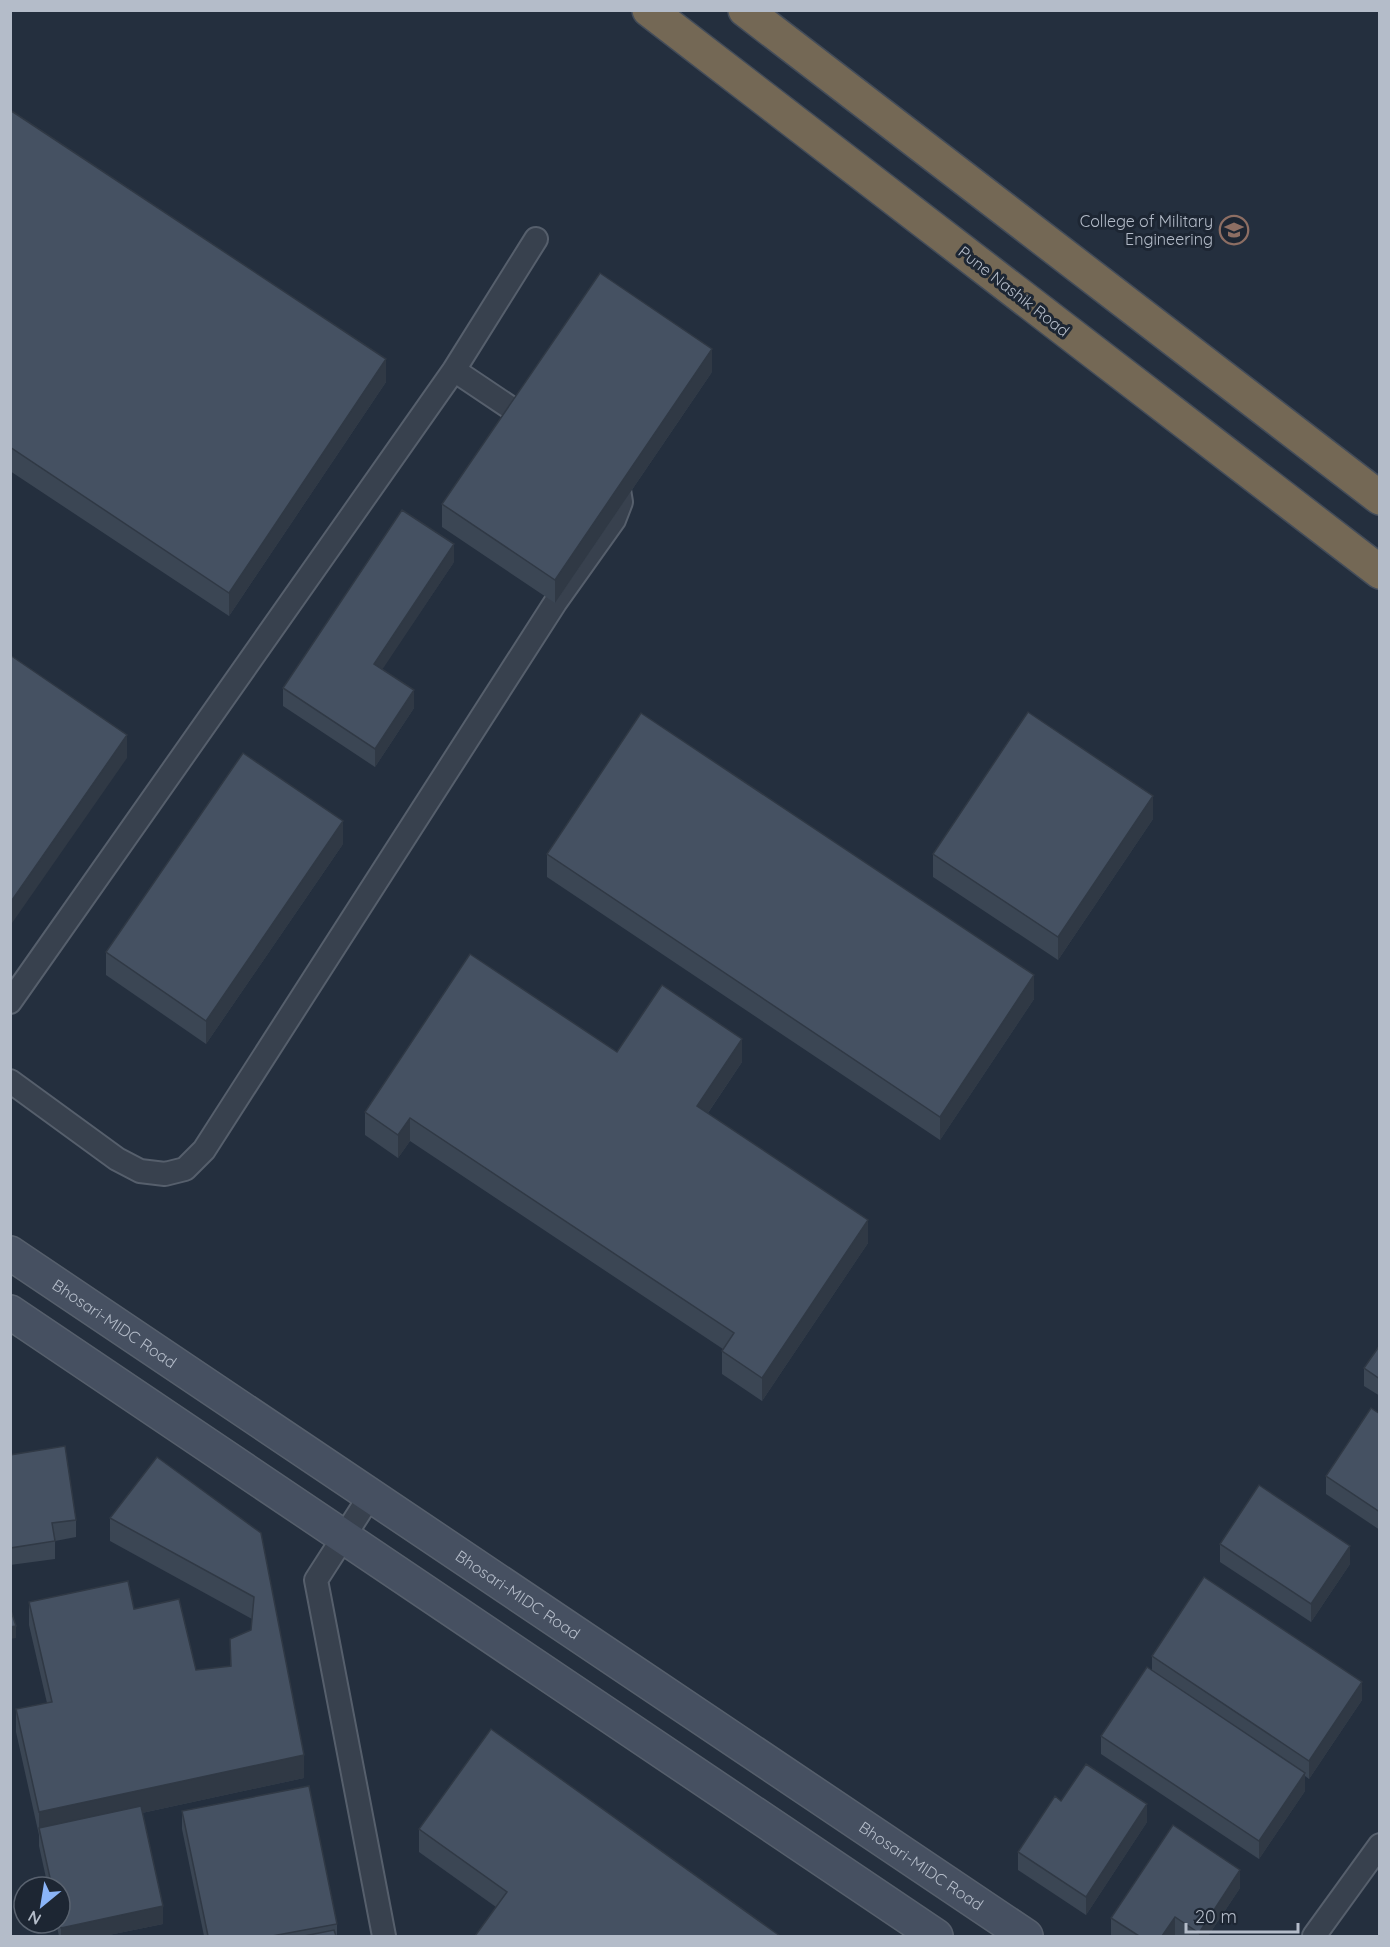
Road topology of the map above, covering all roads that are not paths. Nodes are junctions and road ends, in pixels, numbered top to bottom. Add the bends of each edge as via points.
1 (648, 10) edge
2 (745, 10) edge
3 (536, 239) dead end
4 (454, 370) junction
5 (549, 434) edge
6 (596, 466) edge
7 (1380, 498) edge
8 (1380, 572) edge
9 (10, 1002) edge
10 (10, 1081) edge
11 (10, 1253) edge
12 (10, 1312) edge
13 (370, 1496) junction
14 (343, 1538) junction
15 (1380, 1845) edge
16 (384, 1936) edge
17 (936, 1936) edge
18 (1026, 1936) edge
19 (1314, 1936) edge

1 - 8 highway, Pune Nashik Road
2 - 7 highway
3 - 4 lane
4 - 5 lane
4 - 9 lane
6 - 10 lane via 618,484 621,502 614,520 555,603 204,1150 185,1169 165,1174 140,1171 117,1159
11 - 13 street, Bhosari-MIDC Road
12 - 14 street
13 - 14 lane
13 - 18 street, Bhosari-MIDC Road
14 - 16 lane via 316,1580
14 - 17 street
15 - 19 lane

